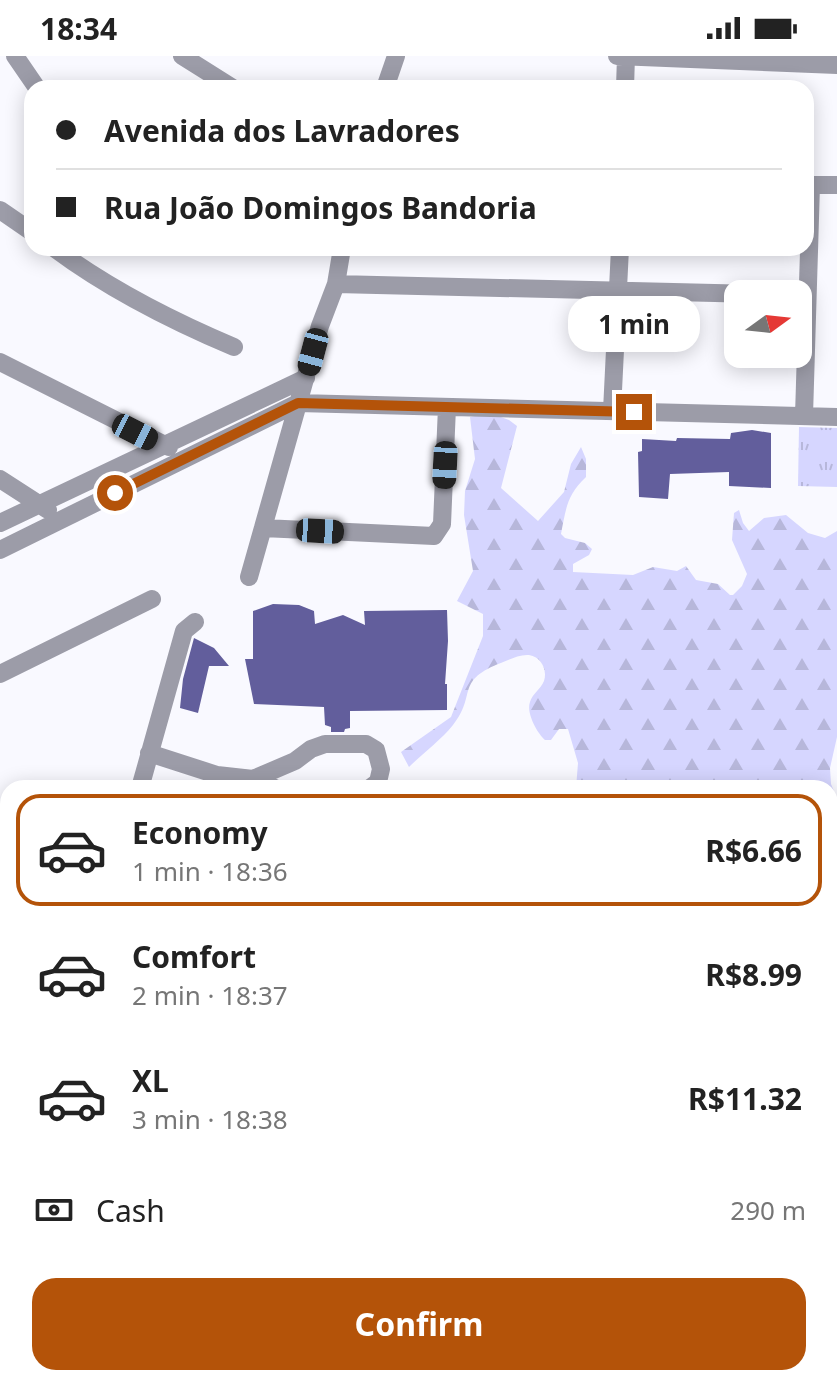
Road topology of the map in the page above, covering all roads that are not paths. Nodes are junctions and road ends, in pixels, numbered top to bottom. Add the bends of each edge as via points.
1 (15, 56) edge
2 (182, 56) edge
3 (396, 56) edge
4 (617, 56) edge
5 (626, 56) edge
6 (837, 65) edge
7 (32, 80) edge
8 (220, 80) edge
9 (388, 80) edge
10 (625, 80) edge
11 (814, 185) edge
12 (837, 185) edge
13 (0, 210) edge
14 (24, 226) edge
15 (65, 256) edge
16 (341, 256) edge
17 (619, 256) edge
18 (805, 256) edge
19 (804, 280) edge
20 (336, 284) junction
21 (617, 291) junction
22 (724, 293) edge
23 (234, 347) dead end
24 (0, 362) edge
25 (804, 368) edge
26 (306, 378) junction
27 (298, 403) junction
28 (447, 407) junction
29 (612, 411) junction
30 (804, 416) junction
31 (837, 417) edge
32 (162, 446) junction
33 (195, 454) junction
34 (0, 479) edge
35 (41, 506) junction
36 (62, 519) junction
37 (0, 523) edge
38 (263, 528) junction
39 (0, 550) edge
40 (249, 577) dead end
41 (152, 599) dead end
42 (195, 622) dead end
43 (0, 674) edge
44 (149, 753) junction
45 (253, 779) joint
46 (142, 780) edge
47 (378, 780) edge

1 - 7 street
2 - 8 street
3 - 9 street
4 - 5 street
5 - 6 street
5 - 10 street
11 - 12 street
13 - 14 street
15 - 23 street via 107,286
16 - 20 street
17 - 21 street
18 - 19 street
20 - 21 street
20 - 26 street
21 - 22 street
21 - 29 street
24 - 32 street
25 - 30 street
26 - 27 street
26 - 32 street
27 - 28 street
27 - 33 street
27 - 38 street
28 - 29 street
28 - 38 street via 442,524 434,536
29 - 30 street
30 - 31 street
32 - 33 street
32 - 35 street
33 - 36 street
34 - 35 street
35 - 36 street
35 - 37 street
36 - 39 street
38 - 40 street
41 - 43 street
42 - 44 street via 184,631
44 - 45 street via 217,775
44 - 46 street
45 - 47 street via 325,744 366,744 376,750

